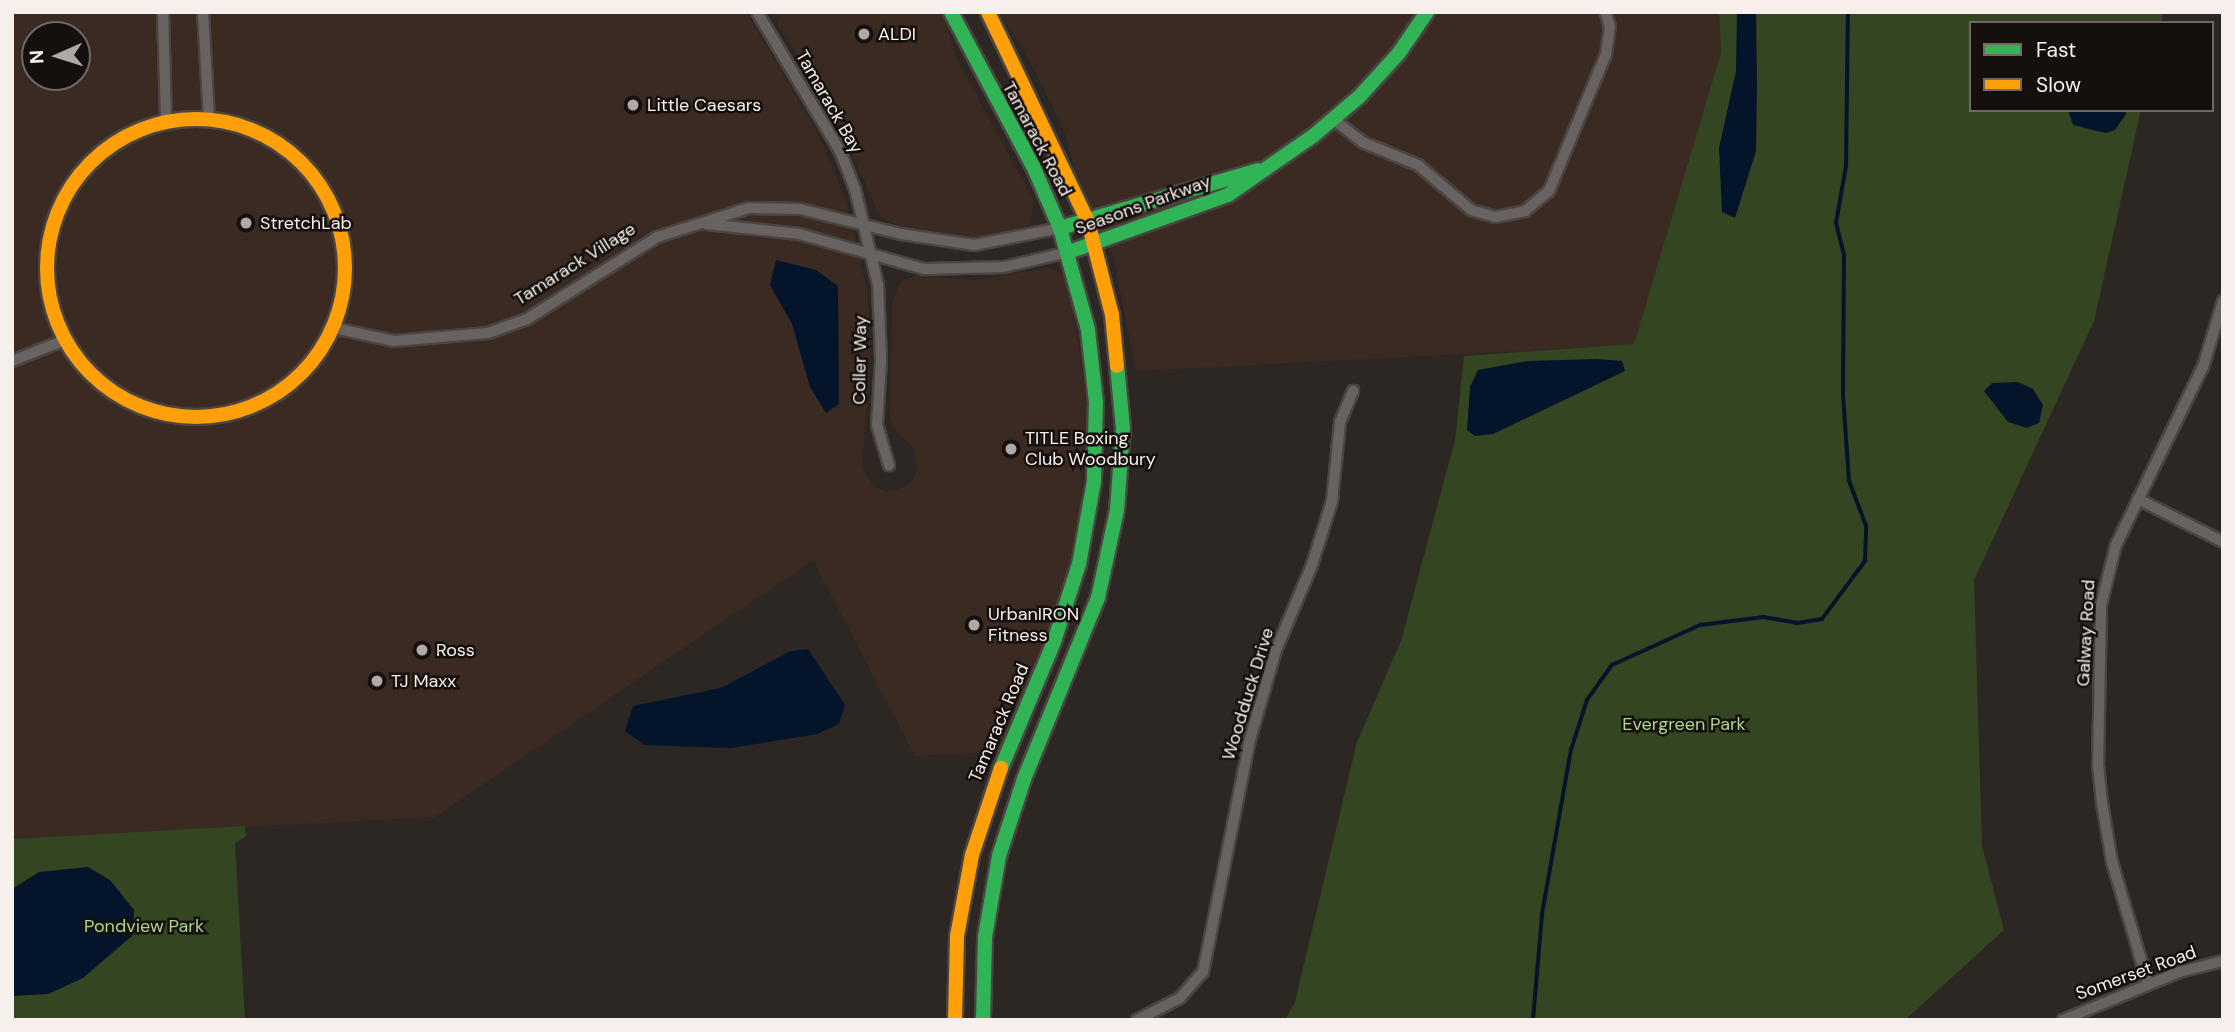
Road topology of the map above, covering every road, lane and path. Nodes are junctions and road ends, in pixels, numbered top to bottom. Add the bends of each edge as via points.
1 (163, 12) edge
2 (203, 12) edge
3 (757, 12) edge
4 (951, 12) edge
5 (988, 12) edge
6 (1427, 12) edge
7 (1605, 12) edge
8 (209, 119) junction
9 (1333, 119) junction
10 (166, 122) junction
11 (1263, 169) junction
12 (1087, 222) junction
13 (864, 223) junction
14 (699, 224) junction
15 (1060, 228) junction
16 (1095, 246) junction
17 (1069, 252) junction
18 (872, 253) junction
19 (2223, 301) edge
20 (334, 328) junction
21 (65, 340) junction
22 (12, 361) edge
23 (1353, 391) dead end
24 (889, 465) dead end
25 (2138, 499) junction
26 (2223, 542) edge
27 (2223, 961) edge
28 (2148, 984) junction
29 (955, 1020) edge
30 (983, 1020) edge
31 (1137, 1020) edge
32 (2063, 1020) edge

1 - 10 street
2 - 8 street
3 - 13 street, Tamarack Bay via 840,151
4 - 15 street, Tamarack Road via 1033,166
5 - 12 street, Tamarack Road
6 - 9 street, Seasons Parkway via 1379,78
7 - 9 street via 1609,40 1596,79 1549,191 1525,211 1495,217 1471,211 1418,165 1362,142
8 - 10 street
8 - 20 street via 250,130 288,151 332,207 344,274
9 - 11 street, Seasons Parkway
10 - 21 street via 141,130 100,154 66,193 51,234 47,274
11 - 12 street, Seasons Parkway via 1224,176
11 - 16 street, Seasons Parkway via 1228,194
12 - 15 street, Seasons Parkway
12 - 16 street, Tamarack Road
13 - 14 street, Tamarack Village via 772,207 749,208
13 - 15 street, Tamarack Village via 901,234 974,245
13 - 18 street, Tamarack Bay
14 - 18 street, Tamarack Village via 786,231
14 - 20 street, Tamarack Village via 657,237 527,319 488,332 394,341
15 - 17 street, Tamarack Road
16 - 17 street, Seasons Parkway
16 - 30 street, Tamarack Road via 1120,371 1124,428 1117,510 1090,623 1024,779 999,856 985,937
17 - 18 street, Tamarack Village via 1004,267 960,271 925,269
17 - 29 street, Tamarack Road via 1094,372 1096,456 1091,508 1063,618 978,829 957,936
18 - 24 street, Coller Way via 881,324 877,425
19 - 25 street, Galway Road via 2203,367
20 - 21 street via 304,371 286,387 251,406 205,417 161,412 119,396 86,368
21 - 22 street
23 - 31 street, Woodduck Drive via 1340,422 1332,501 1312,565 1276,650 1248,743 1203,972 1180,998
25 - 26 street
25 - 28 street, Galway Road via 2106,574 2101,605 2098,765 2112,862
27 - 28 street, Somerset Road
28 - 32 street, Somerset Road

